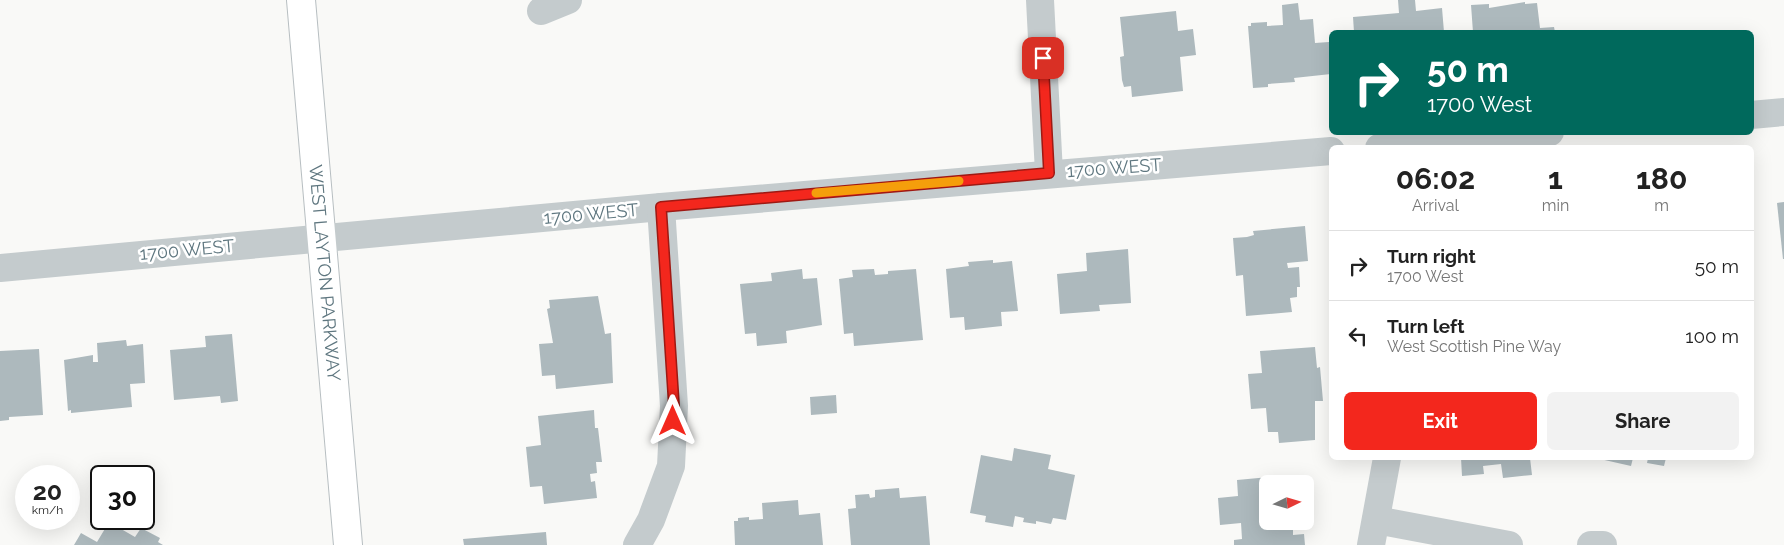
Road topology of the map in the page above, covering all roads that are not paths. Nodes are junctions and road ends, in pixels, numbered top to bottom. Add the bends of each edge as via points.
1 (301, 0) edge
2 (568, 0) edge
3 (1040, 0) edge
4 (541, 11) dead end
5 (1784, 112) edge
6 (1754, 115) edge
7 (1518, 135) edge
8 (1411, 145) edge
9 (1329, 151) edge
10 (1049, 173) junction
11 (661, 207) junction
12 (321, 237) junction
13 (0, 268) edge
14 (1387, 460) edge
15 (1374, 532) edge
16 (348, 545) edge
17 (637, 545) edge
18 (1509, 545) edge
19 (1591, 545) edge
20 (1603, 545) edge

1 - 12 main road, WEST LAYTON PARKWAY
2 - 4 street
3 - 10 street
5 - 6 street
7 - 8 street
9 - 10 street, 1700 WEST
10 - 11 street, 1700 WEST
11 - 12 street, 1700 WEST
11 - 17 street via 674,406 671,466 651,520
12 - 13 street, 1700 WEST
12 - 16 main road, WEST LAYTON PARKWAY
14 - 15 street
15 - 18 street
19 - 20 street

